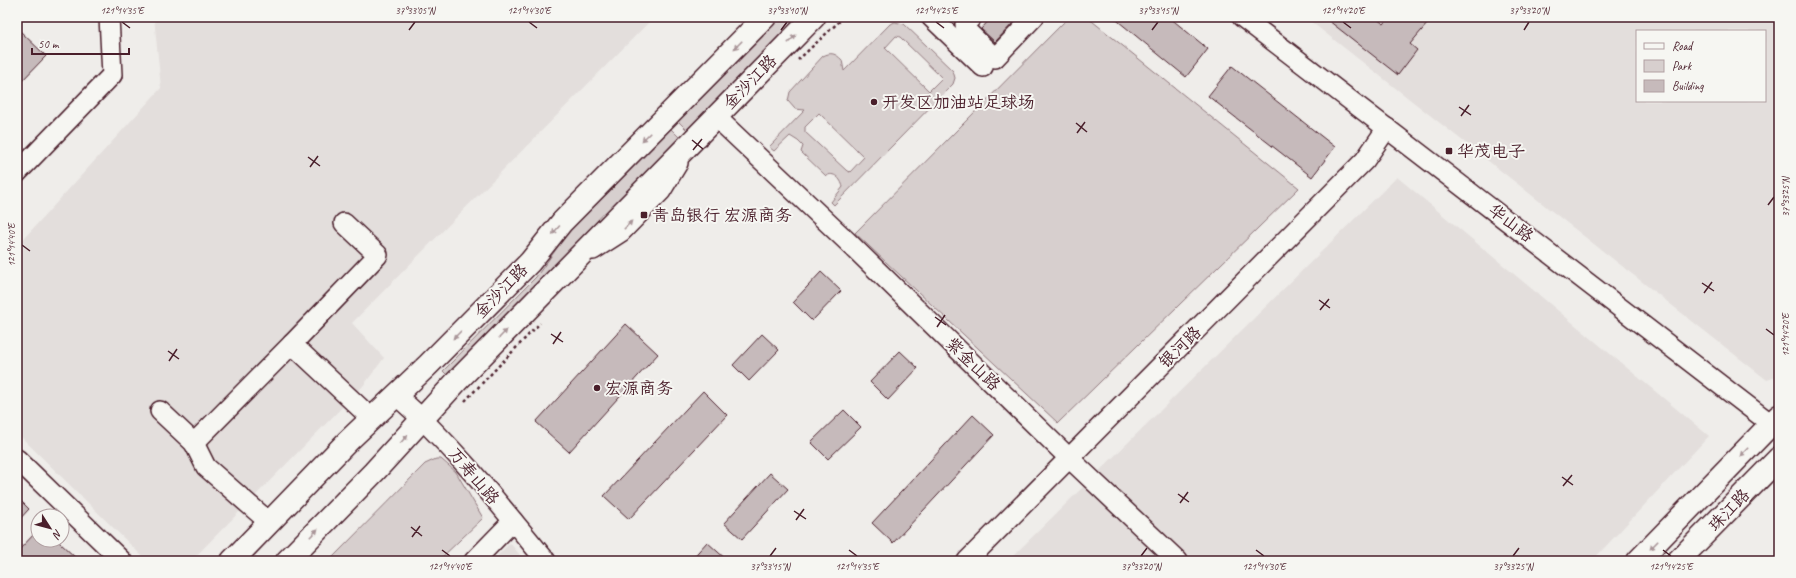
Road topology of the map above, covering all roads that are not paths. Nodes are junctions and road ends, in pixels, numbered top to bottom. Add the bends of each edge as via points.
1 (109, 17) edge
2 (765, 17) edge
3 (814, 17) edge
4 (931, 17) edge
5 (972, 17) edge
6 (1034, 17) edge
7 (1242, 17) edge
8 (983, 67) dead end
9 (716, 117) junction
10 (1387, 128) junction
11 (17, 173) edge
12 (344, 223) dead end
13 (292, 344) junction
14 (397, 396) junction
15 (160, 411) dead end
16 (422, 418) junction
17 (372, 419) junction
18 (1776, 423) edge
19 (194, 443) junction
20 (1069, 458) junction
21 (1779, 458) edge
22 (17, 459) edge
23 (513, 521) junction
24 (269, 522) junction
25 (122, 561) edge
26 (232, 561) edge
27 (287, 561) edge
28 (474, 561) edge
29 (546, 561) edge
30 (967, 561) edge
31 (1178, 561) edge
32 (1638, 561) edge
33 (1678, 561) edge

1 - 11 street via 112,75
2 -> 14 main road, 金沙江路 via 562,222 530,262
9 -> 3 main road, 金沙江路
4 - 8 street
5 - 6 street via 965,24 966,30 995,58
7 - 10 street, 华山路
16 -> 9 main road, 金沙江路
9 - 20 street, 紫金山路
10 - 18 street, 华山路
10 - 20 street, 银河路 via 1365,160
12 - 13 street via 378,255
13 - 17 street
13 - 19 street
14 - 16 street, 万寿山路
14 - 17 main road, 金沙江路
15 - 19 street
16 - 23 street, 万寿山路 via 454,450
27 -> 16 main road, 金沙江路 via 374,472
17 - 24 main road, 金沙江路
18 -> 32 main road
19 - 24 street via 206,467
20 - 30 street, 银河路
20 - 31 street, 紫金山路
21 - 33 main road, 珠江路
22 - 25 street
23 - 28 street
23 - 29 street, 万寿山路
24 - 26 main road, 金沙江路

